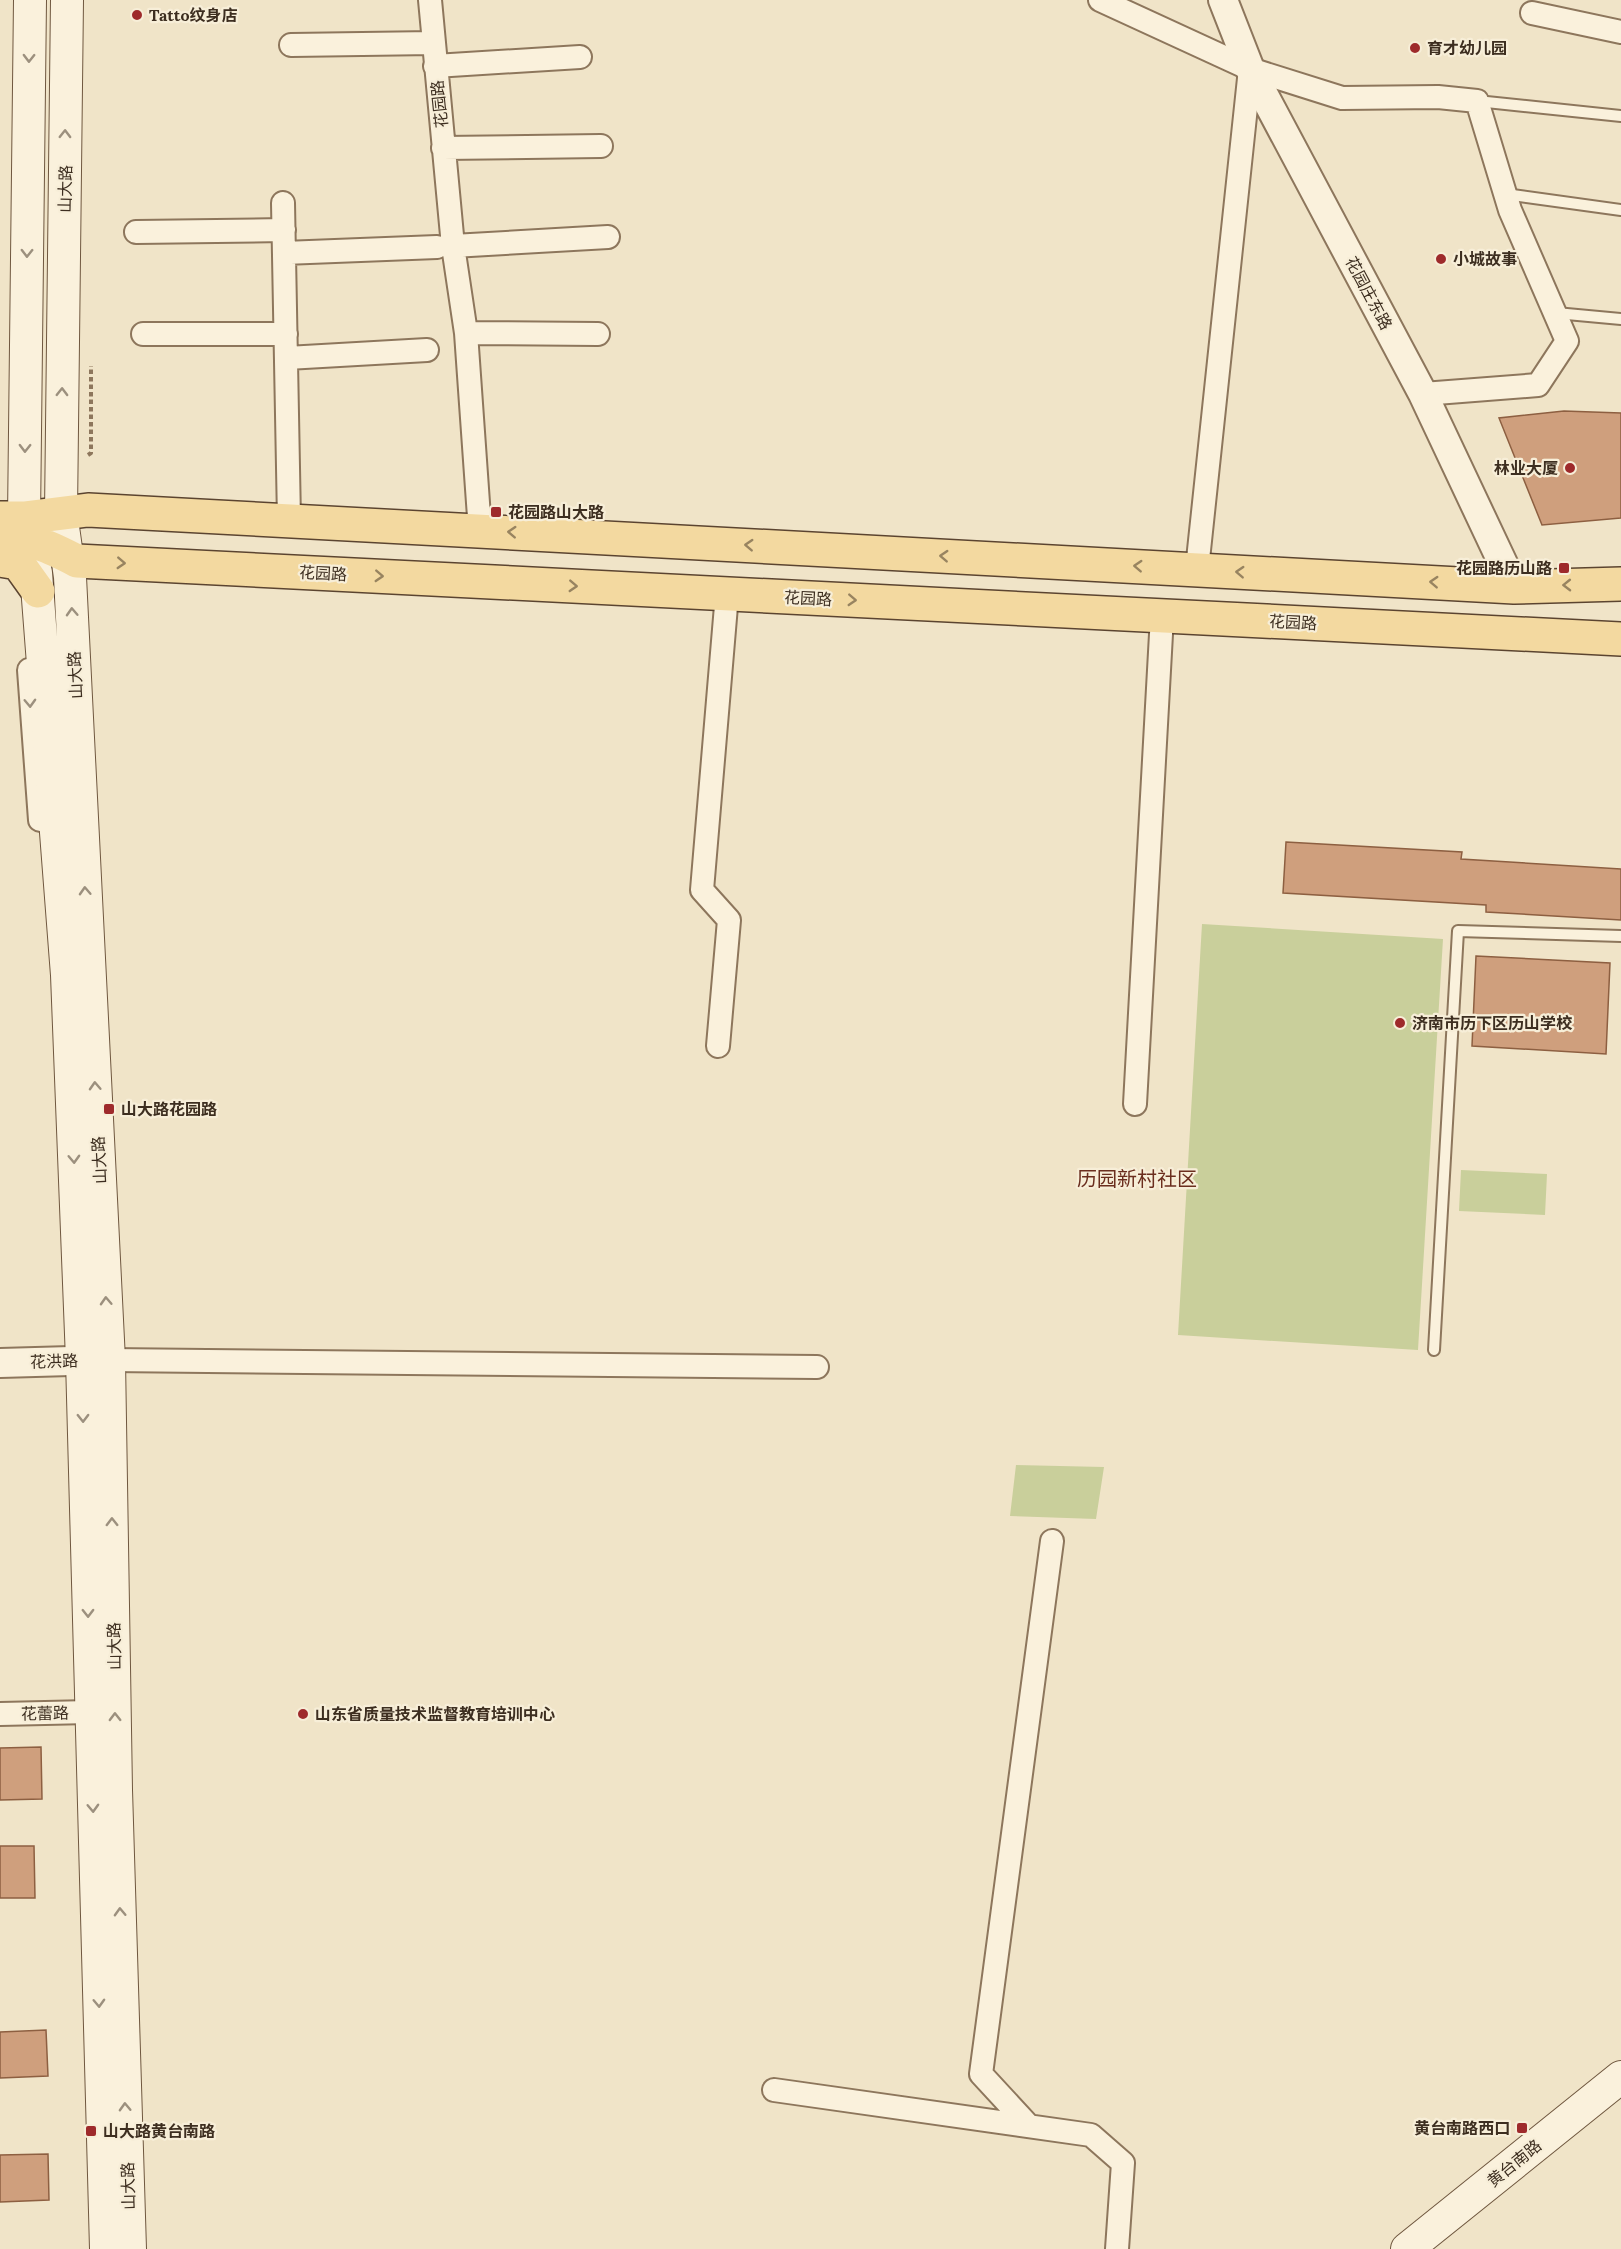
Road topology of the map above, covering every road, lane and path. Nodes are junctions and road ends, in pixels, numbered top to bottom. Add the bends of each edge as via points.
1 (30, 0) edge
2 (67, 0) edge
3 (429, 0) edge
4 (1100, 0) edge
5 (1223, 0) edge
6 (1532, 13) dead end
7 (1621, 32) edge
8 (433, 43) junction
9 (291, 45) dead end
10 (580, 57) dead end
11 (435, 66) junction
12 (1250, 69) junction
13 (1476, 101) junction
14 (1621, 117) edge
15 (601, 146) dead end
16 (443, 148) junction
17 (1505, 194) junction
18 (283, 203) dead end
19 (1621, 210) edge
20 (284, 230) junction
21 (136, 232) dead end
22 (608, 237) dead end
23 (445, 247) junction
24 (285, 253) junction
25 (1555, 313) junction
26 (1621, 319) edge
27 (466, 333) junction
28 (143, 334) dead end
29 (286, 334) junction
30 (598, 334) dead end
31 (427, 350) dead end
32 (287, 358) junction
33 (1423, 394) junction
34 (61, 513) junction
35 (290, 520) junction
36 (480, 531) junction
37 (17, 548) edge
38 (65, 553) junction
39 (1197, 569) junction
40 (1621, 584) edge
41 (1514, 586) junction
42 (727, 594) junction
43 (1162, 616) junction
44 (1621, 639) edge
45 (1621, 936) edge
46 (718, 1046) dead end
47 (1135, 1104) dead end
48 (1434, 1350) dead end
49 (95, 1360) junction
50 (0, 1363) edge
51 (817, 1367) dead end
52 (1052, 1541) dead end
53 (90, 1712) junction
54 (0, 1714) edge
55 (1621, 2078) edge
56 (774, 2090) dead end
57 (1029, 2126) junction
58 (106, 2249) edge
59 (130, 2249) edge
60 (1117, 2249) edge
61 (1407, 2249) edge

1 -> 37 main road, 山大路
34 -> 2 main road, 山大路
3 - 8 street, 花园路
4 - 12 street
5 - 12 street, 花园庄东路
6 - 7 street
8 - 9 street
8 - 11 street, 花园路
10 - 11 street
11 - 16 street, 花园路
12 - 13 street via 1342,98 1438,97
12 - 33 street, 花园庄东路
12 - 39 street
13 - 14 lane
13 - 17 street
15 - 16 street
16 - 23 street, 花园路
17 - 19 lane
17 - 25 street
18 - 20 street
20 - 21 street
20 - 24 street
22 - 23 street
23 - 24 street
23 - 27 street, 花园路
24 - 29 street
25 - 26 lane
25 - 33 street via 1567,341 1538,385
27 - 30 street
27 - 36 street, 花园路
28 - 29 street
29 - 32 street
31 - 32 street
32 - 35 street
33 - 41 street, 花园庄东路
34 - 35 main road via 88,510
34 - 37 main road
34 - 38 main road, 山大路
35 - 36 main road
39 -> 36 main road
37 - 38 main road, 花园路
37 -> 49 main road, 山大路 via 67,975
38 -> 42 main road, 花园路 via 77,561
49 -> 38 main road, 山大路 via 70,577
41 -> 39 main road
40 -> 41 main road
42 -> 43 main road, 花园路
42 - 46 street via 702,890 729,920
43 - 44 main road, 花园路
43 - 47 street
45 - 48 lane via 1458,931
49 - 50 street, 花洪路
49 - 51 street
49 -> 53 main road, 山大路
59 -> 49 main road, 山大路 via 116,1791
52 - 57 street via 981,2074
53 - 54 street, 花蕾路
53 -> 58 main road, 山大路
55 - 61 main road, 黄台南路
56 - 57 street
57 - 60 street via 1091,2135 1123,2163

